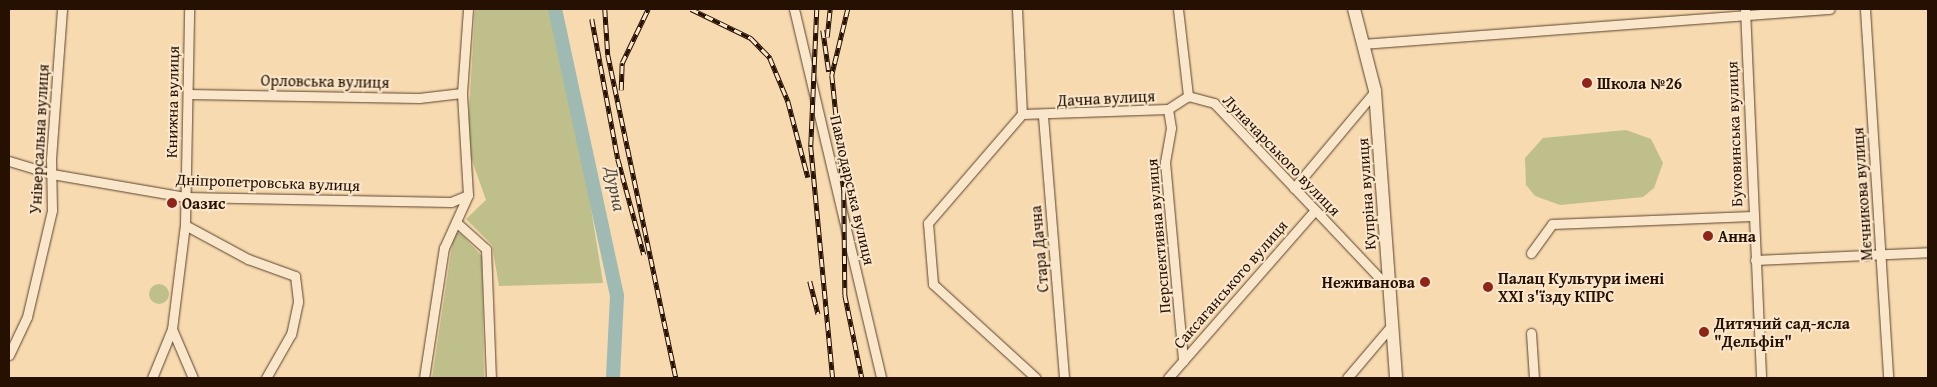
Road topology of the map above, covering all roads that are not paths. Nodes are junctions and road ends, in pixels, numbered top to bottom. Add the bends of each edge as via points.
1 (62, 9) edge
2 (189, 9) edge
3 (468, 9) edge
4 (794, 9) edge
5 (1017, 9) edge
6 (1178, 9) edge
7 (1354, 9) edge
8 (1830, 9) edge
9 (1865, 9) edge
10 (1745, 13) edge
11 (1362, 44) junction
12 (1375, 91) junction
13 (462, 93) junction
14 (188, 94) junction
15 (1188, 96) junction
16 (1168, 109) junction
17 (1022, 114) junction
18 (1043, 116) junction
19 (9, 161) edge
20 (52, 174) junction
21 (1294, 188) junction
22 (468, 195) junction
23 (185, 197) junction
24 (1315, 210) junction
25 (1752, 216) junction
26 (456, 222) junction
27 (186, 225) junction
28 (1928, 252) edge
29 (1532, 253) dead end
30 (1881, 255) junction
31 (1755, 260) junction
32 (1389, 288) junction
33 (1392, 325) junction
34 (172, 329) junction
35 (1531, 333) dead end
36 (9, 355) edge
37 (1183, 361) junction
38 (152, 378) edge
39 (192, 378) edge
40 (266, 378) edge
41 (424, 378) edge
42 (491, 378) edge
43 (881, 378) edge
44 (1036, 378) edge
45 (1064, 378) edge
46 (1168, 378) edge
47 (1347, 378) edge
48 (1396, 378) edge
49 (1534, 378) edge
50 (1761, 378) edge
51 (1888, 378) edge

1 - 20 street, Універсальна вулиця
2 - 14 street, Книжна вулиця
3 - 13 street
4 - 43 street, Павлодарська вулиця
5 - 17 street
6 - 15 street
7 - 11 main road, Купріна вулиця
8 - 10 street
9 - 30 street, Мєчникова вулиця
10 - 11 street
10 - 25 street, Буковинська вулиця
11 - 12 main road, Купріна вулиця
12 - 21 street
12 - 32 main road, Купріна вулиця
13 - 14 street, Орловська вулиця via 419,98
13 - 22 street
14 - 23 street, Книжна вулиця
15 - 16 street, Дачна вулиця
15 - 21 street, Луначарського вулиця via 1214,103
16 - 18 street, Дачна вулиця
16 - 37 street, Перспективна вулиця via 1170,128 1166,162
17 - 18 street, Дачна вулиця
17 - 44 street via 928,223 932,284
18 - 45 street, Стара Дачна
19 - 20 street, Дніпропетровська вулиця
20 - 23 street, Дніпропетровська вулиця
20 - 36 street, Універсальна вулиця via 52,210 27,316
21 - 24 street, Луначарського вулиця
22 - 23 street, Дніпропетровська вулиця via 451,202
22 - 26 street
23 - 27 street, Книжна вулиця
24 - 32 street, Луначарського вулиця
24 - 37 street, Саксаганського вулиця
25 - 29 street via 1552,224
25 - 31 street, Буковинська вулиця
26 - 41 street via 444,248
26 - 42 street via 486,248
27 - 34 street, Книжна вулиця
27 - 40 street via 248,259 296,276 291,334
28 - 30 street
30 - 31 street
30 - 51 street, Мєчникова вулиця
31 - 50 street, Буковинська вулиця
32 - 33 main road, Купріна вулиця
33 - 47 street
33 - 48 main road, Купріна вулиця
34 - 38 street, Книжна вулиця
34 - 39 street
35 - 49 street
37 - 46 street, Саксаганського вулиця

